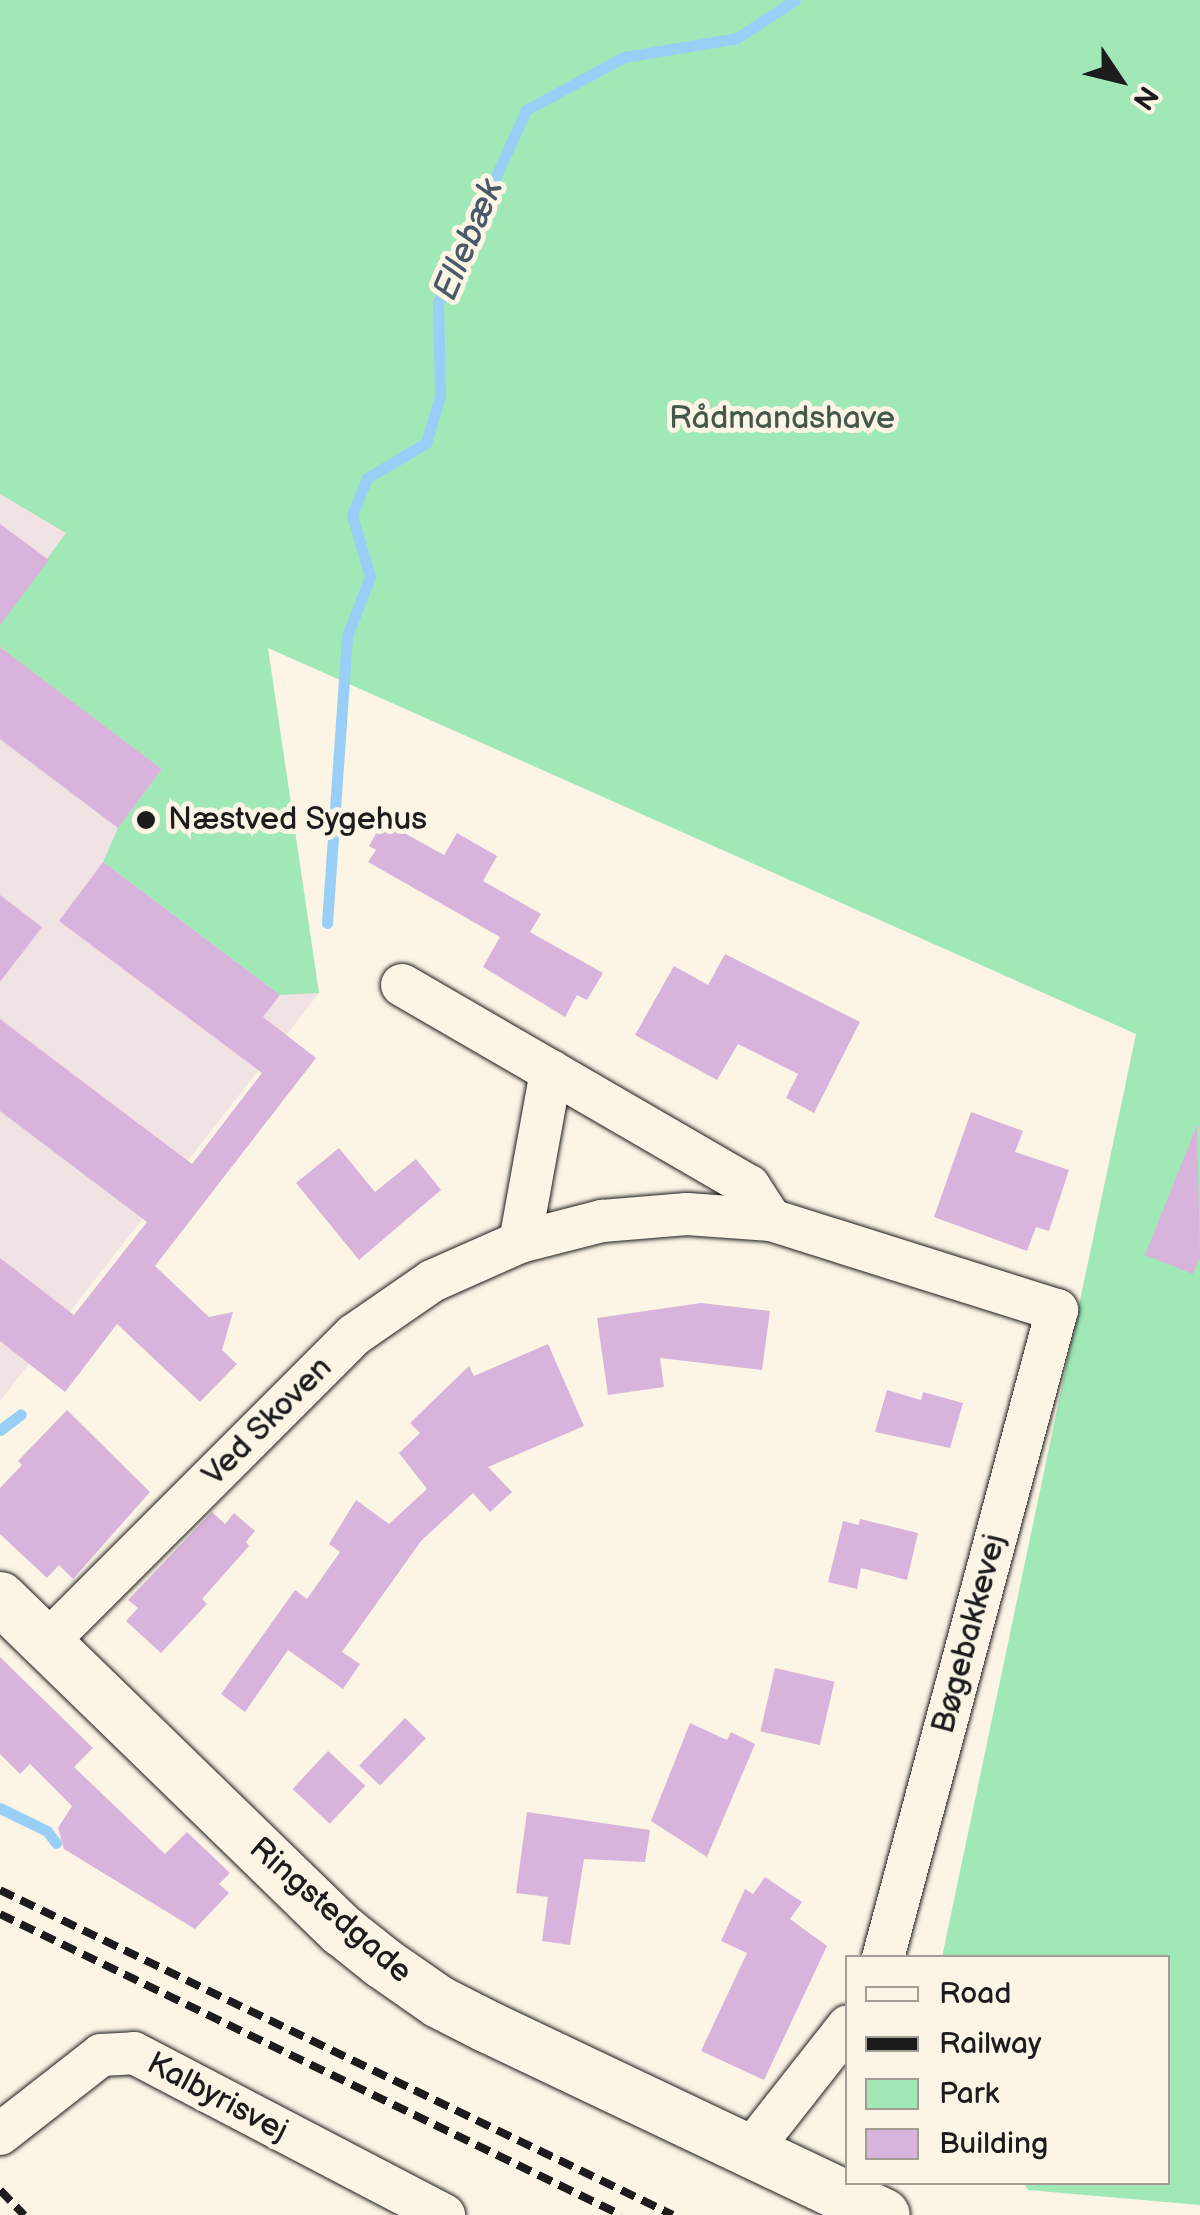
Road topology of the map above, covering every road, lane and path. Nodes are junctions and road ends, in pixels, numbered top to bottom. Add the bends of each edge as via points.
1 (402, 985) dead end
2 (551, 1070) junction
3 (771, 1220) junction
4 (520, 1242) junction
5 (1056, 1310) joint
6 (0, 1598) edge
7 (46, 1643) junction
8 (884, 1955) edge
9 (845, 2030) edge
10 (0, 2134) edge
11 (749, 2152) junction
12 (444, 2215) edge
13 (884, 2215) edge

1 - 2 street
2 - 3 street via 748,1186
2 - 4 street
3 - 4 street, Ved Skoven via 687,1214 619,1220
3 - 5 street, Ved Skoven
4 - 7 street, Ved Skoven via 432,1280 354,1335
5 - 8 street, Bøgebakkevej
6 - 7 street, Ringstedgade
7 - 11 street, Ringstedgade via 382,1963 439,2002
9 - 11 street
10 - 12 street, Kalbyrisvej via 100,2055 134,2053
11 - 13 street, Ringstedgade

